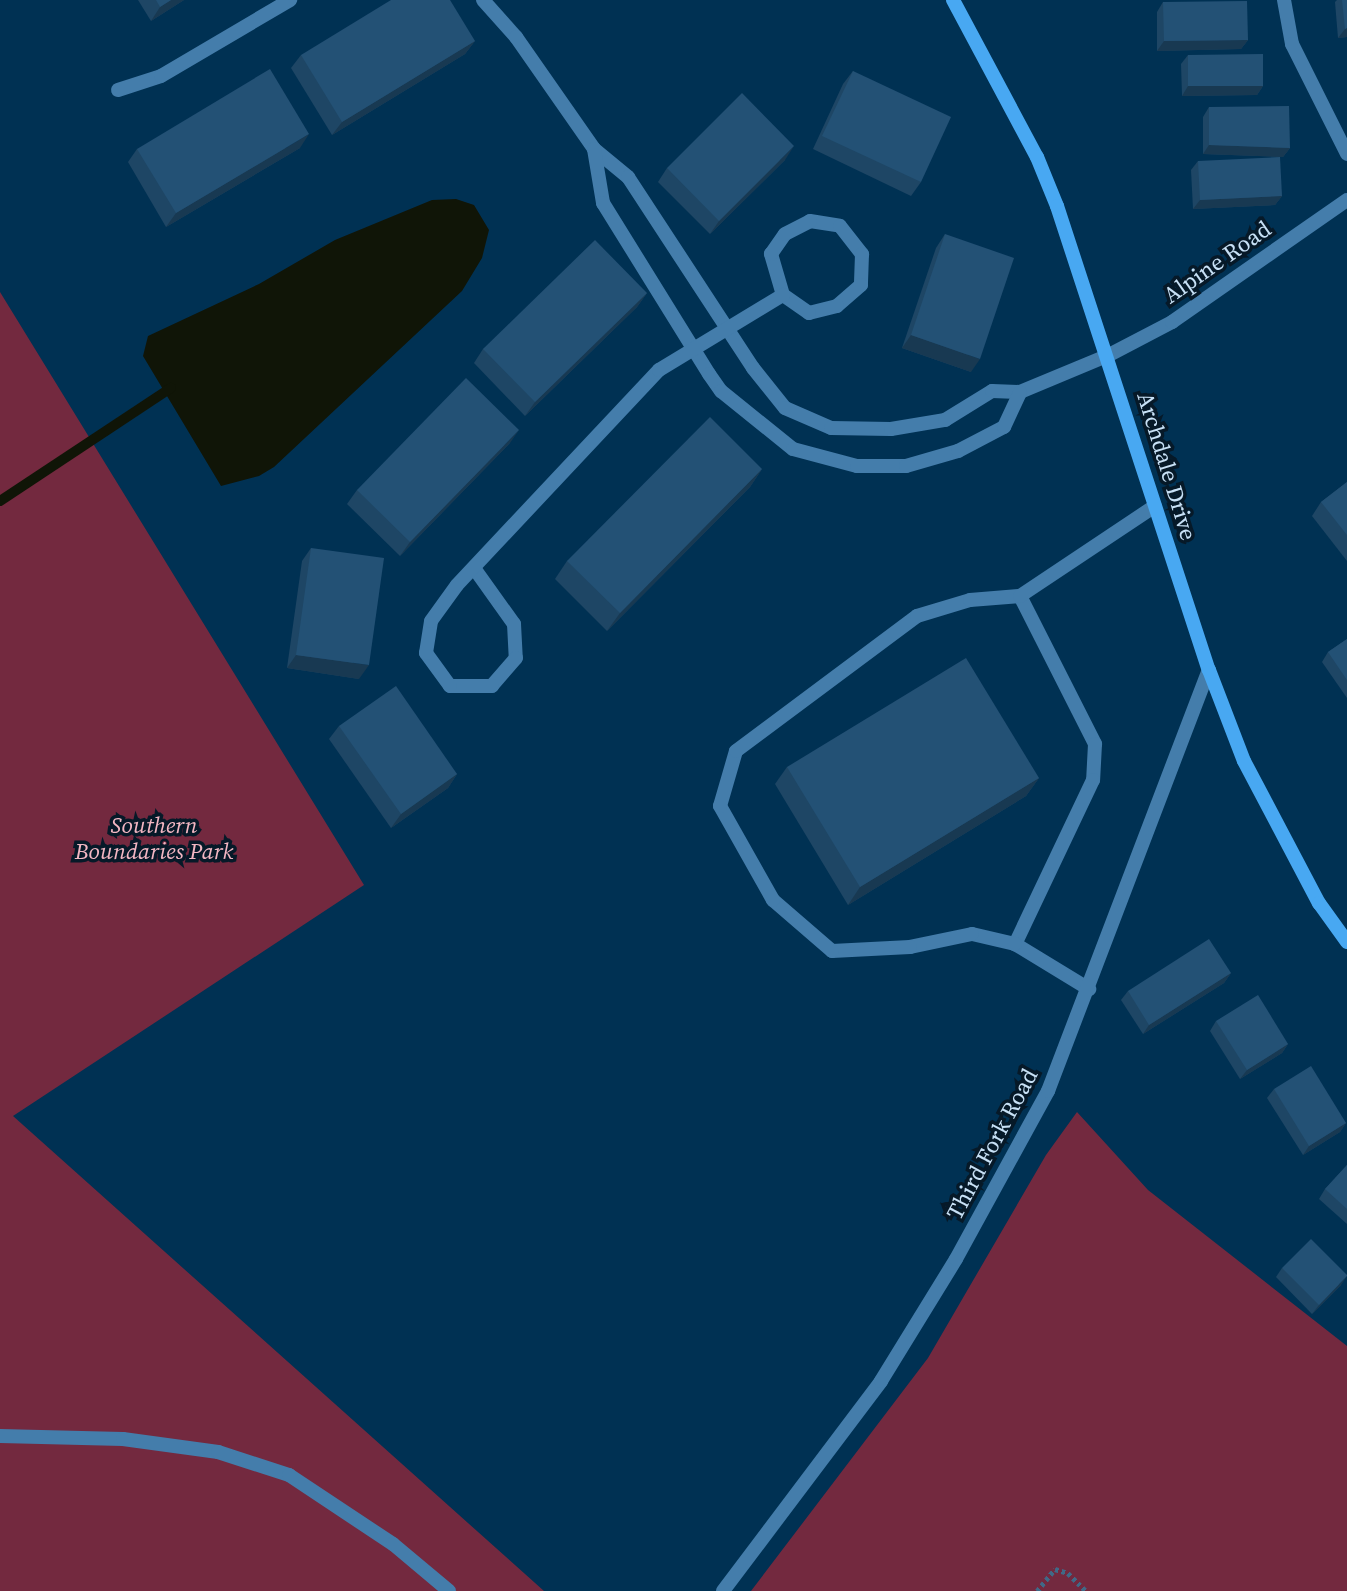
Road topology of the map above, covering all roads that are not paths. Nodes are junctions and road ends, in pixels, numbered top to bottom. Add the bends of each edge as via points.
1 (290, 0) edge
2 (484, 0) edge
3 (953, 0) edge
4 (1284, 0) edge
5 (118, 90) dead end
6 (594, 149) junction
7 (1347, 154) edge
8 (1347, 200) edge
9 (783, 295) junction
10 (725, 327) junction
11 (693, 348) junction
12 (1109, 355) junction
13 (1020, 392) junction
14 (1155, 506) junction
15 (474, 568) junction
16 (1020, 596) junction
17 (1209, 670) junction
18 (1347, 942) edge
19 (1015, 944) junction
20 (1089, 989) junction
21 (0, 1436) edge
22 (449, 1591) edge
23 (723, 1591) edge

1 - 5 street via 161,76
2 - 6 street via 516,37
3 - 12 street, Archdale Drive via 1037,157
4 - 7 street via 1292,44
6 - 10 street, Alpine Road via 628,177
6 - 11 street via 603,203
8 - 12 street, Alpine Road via 1172,321
9 - 9 street via 809,313 837,306 860,285 862,254 840,226 810,221 785,234 771,254
9 - 10 street
10 - 11 street
10 - 13 street, Alpine Road via 785,408 831,428 891,429 945,420 992,391
11 - 13 street via 721,391 793,450 857,466 906,466 958,451 1003,427
11 - 15 street via 659,370
12 - 13 street, Alpine Road
12 - 14 street, Archdale Drive
14 - 16 street
14 - 17 street, Archdale Drive
15 - 15 street via 431,621 426,653 450,686 492,686 516,657 514,624
16 - 19 street via 1095,744 1093,780
16 - 19 street via 970,600 917,617 736,751 720,806 773,900 832,951 910,947 972,934
17 - 18 street, Archdale Drive via 1244,761 1319,903
17 - 20 street, Third Fork Road
19 - 20 street
20 - 23 street, Third Fork Road via 1048,1091 956,1259 881,1381
21 - 22 street via 137,1441 218,1452 289,1475 393,1544

